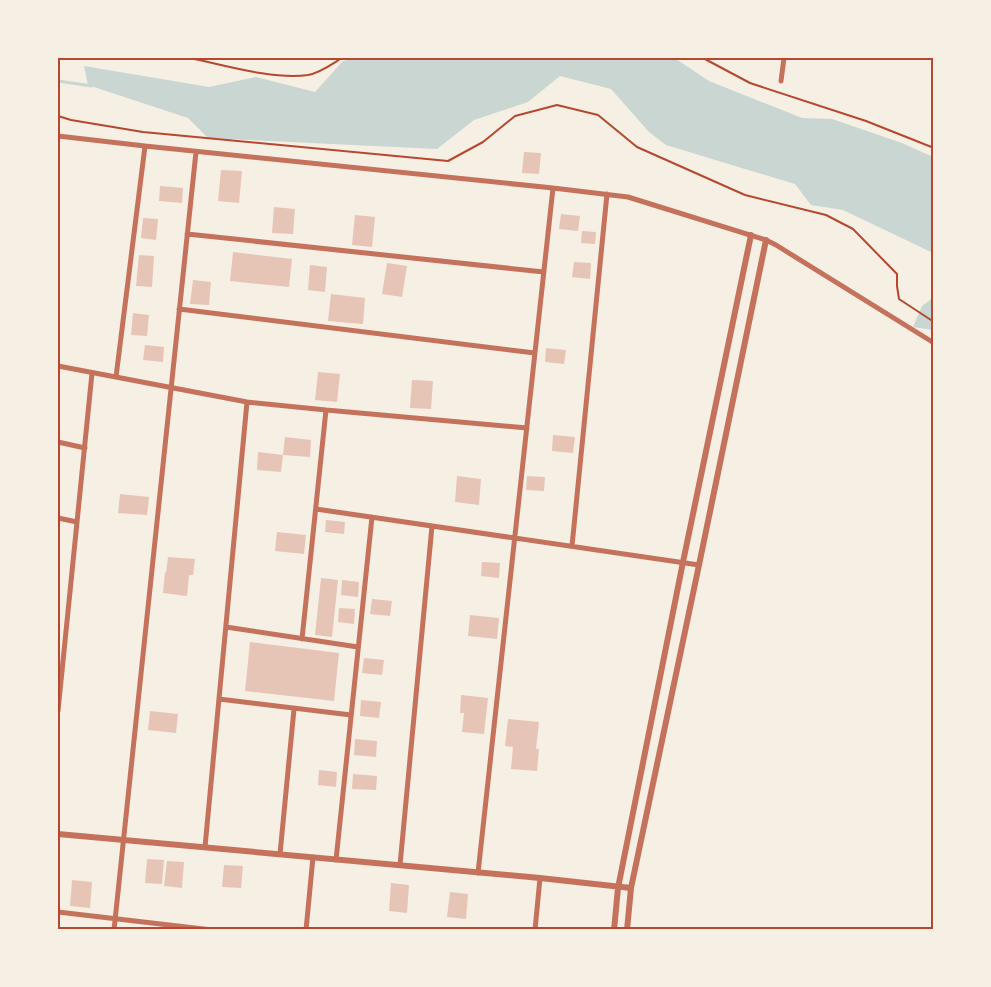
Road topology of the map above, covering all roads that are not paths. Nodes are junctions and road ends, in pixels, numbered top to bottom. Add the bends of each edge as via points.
1 (783, 58) edge
2 (781, 81) dead end
3 (58, 136) edge
4 (145, 146) junction
5 (196, 152) junction
6 (553, 188) junction
7 (607, 194) junction
8 (187, 234) junction
9 (751, 235) junction
10 (766, 240) junction
11 (544, 272) junction
12 (180, 309) junction
13 (934, 343) edge
14 (535, 353) junction
15 (58, 366) edge
16 (92, 373) junction
17 (116, 377) junction
18 (171, 387) junction
19 (248, 402) junction
20 (326, 410) junction
21 (527, 428) junction
22 (58, 442) edge
23 (84, 448) junction
24 (316, 509) junction
25 (372, 517) junction
26 (58, 518) edge
27 (77, 522) junction
28 (432, 526) junction
29 (515, 538) junction
30 (572, 546) junction
31 (683, 562) junction
32 (699, 565) junction
33 (226, 628) junction
34 (302, 638) junction
35 (358, 647) junction
36 (219, 699) junction
37 (294, 708) junction
38 (58, 711) edge
39 (351, 716) junction
40 (58, 834) edge
41 (123, 840) junction
42 (205, 847) junction
43 (280, 854) junction
44 (313, 857) junction
45 (336, 860) junction
46 (400, 865) junction
47 (478, 873) junction
48 (540, 878) junction
49 (618, 888) junction
50 (631, 888) junction
51 (58, 912) edge
52 (115, 919) junction
53 (190, 928) edge
54 (114, 930) edge
55 (212, 930) edge
56 (306, 930) edge
57 (535, 930) edge
58 (614, 930) edge
59 (628, 930) edge

1 - 2 street
3 - 4 street
4 - 5 street
4 - 17 street
5 - 6 street
5 - 8 street
6 - 7 street
6 - 11 street
7 - 9 street via 628,197
7 - 30 street
8 - 11 street
8 - 12 street
9 - 10 street
9 - 31 street
10 - 13 street
10 - 32 street
11 - 14 street
12 - 14 street
12 - 18 street
14 - 21 street
15 - 16 street
16 - 17 street
16 - 23 street
17 - 18 street
18 - 19 street
18 - 41 street
19 - 20 street
19 - 33 street
20 - 21 street
20 - 24 street
21 - 29 street
22 - 23 street
23 - 27 street
24 - 25 street
24 - 34 street
25 - 28 street
25 - 35 street
26 - 27 street
27 - 38 street
28 - 29 street
28 - 46 street
29 - 30 street
29 - 47 street
30 - 31 street
31 - 32 street
31 - 49 street
32 - 50 street
33 - 34 street
33 - 36 street
34 - 35 street
35 - 39 street
36 - 37 street
36 - 42 street
37 - 39 street
37 - 43 street
39 - 45 street
40 - 41 street
41 - 42 street
41 - 52 street
42 - 43 street
43 - 44 street
44 - 45 street
44 - 56 street
45 - 46 street
46 - 47 street
47 - 48 street
48 - 49 street
48 - 57 street
49 - 50 street
49 - 58 street
50 - 59 street
51 - 52 street
52 - 53 street
52 - 54 street
53 - 55 street

